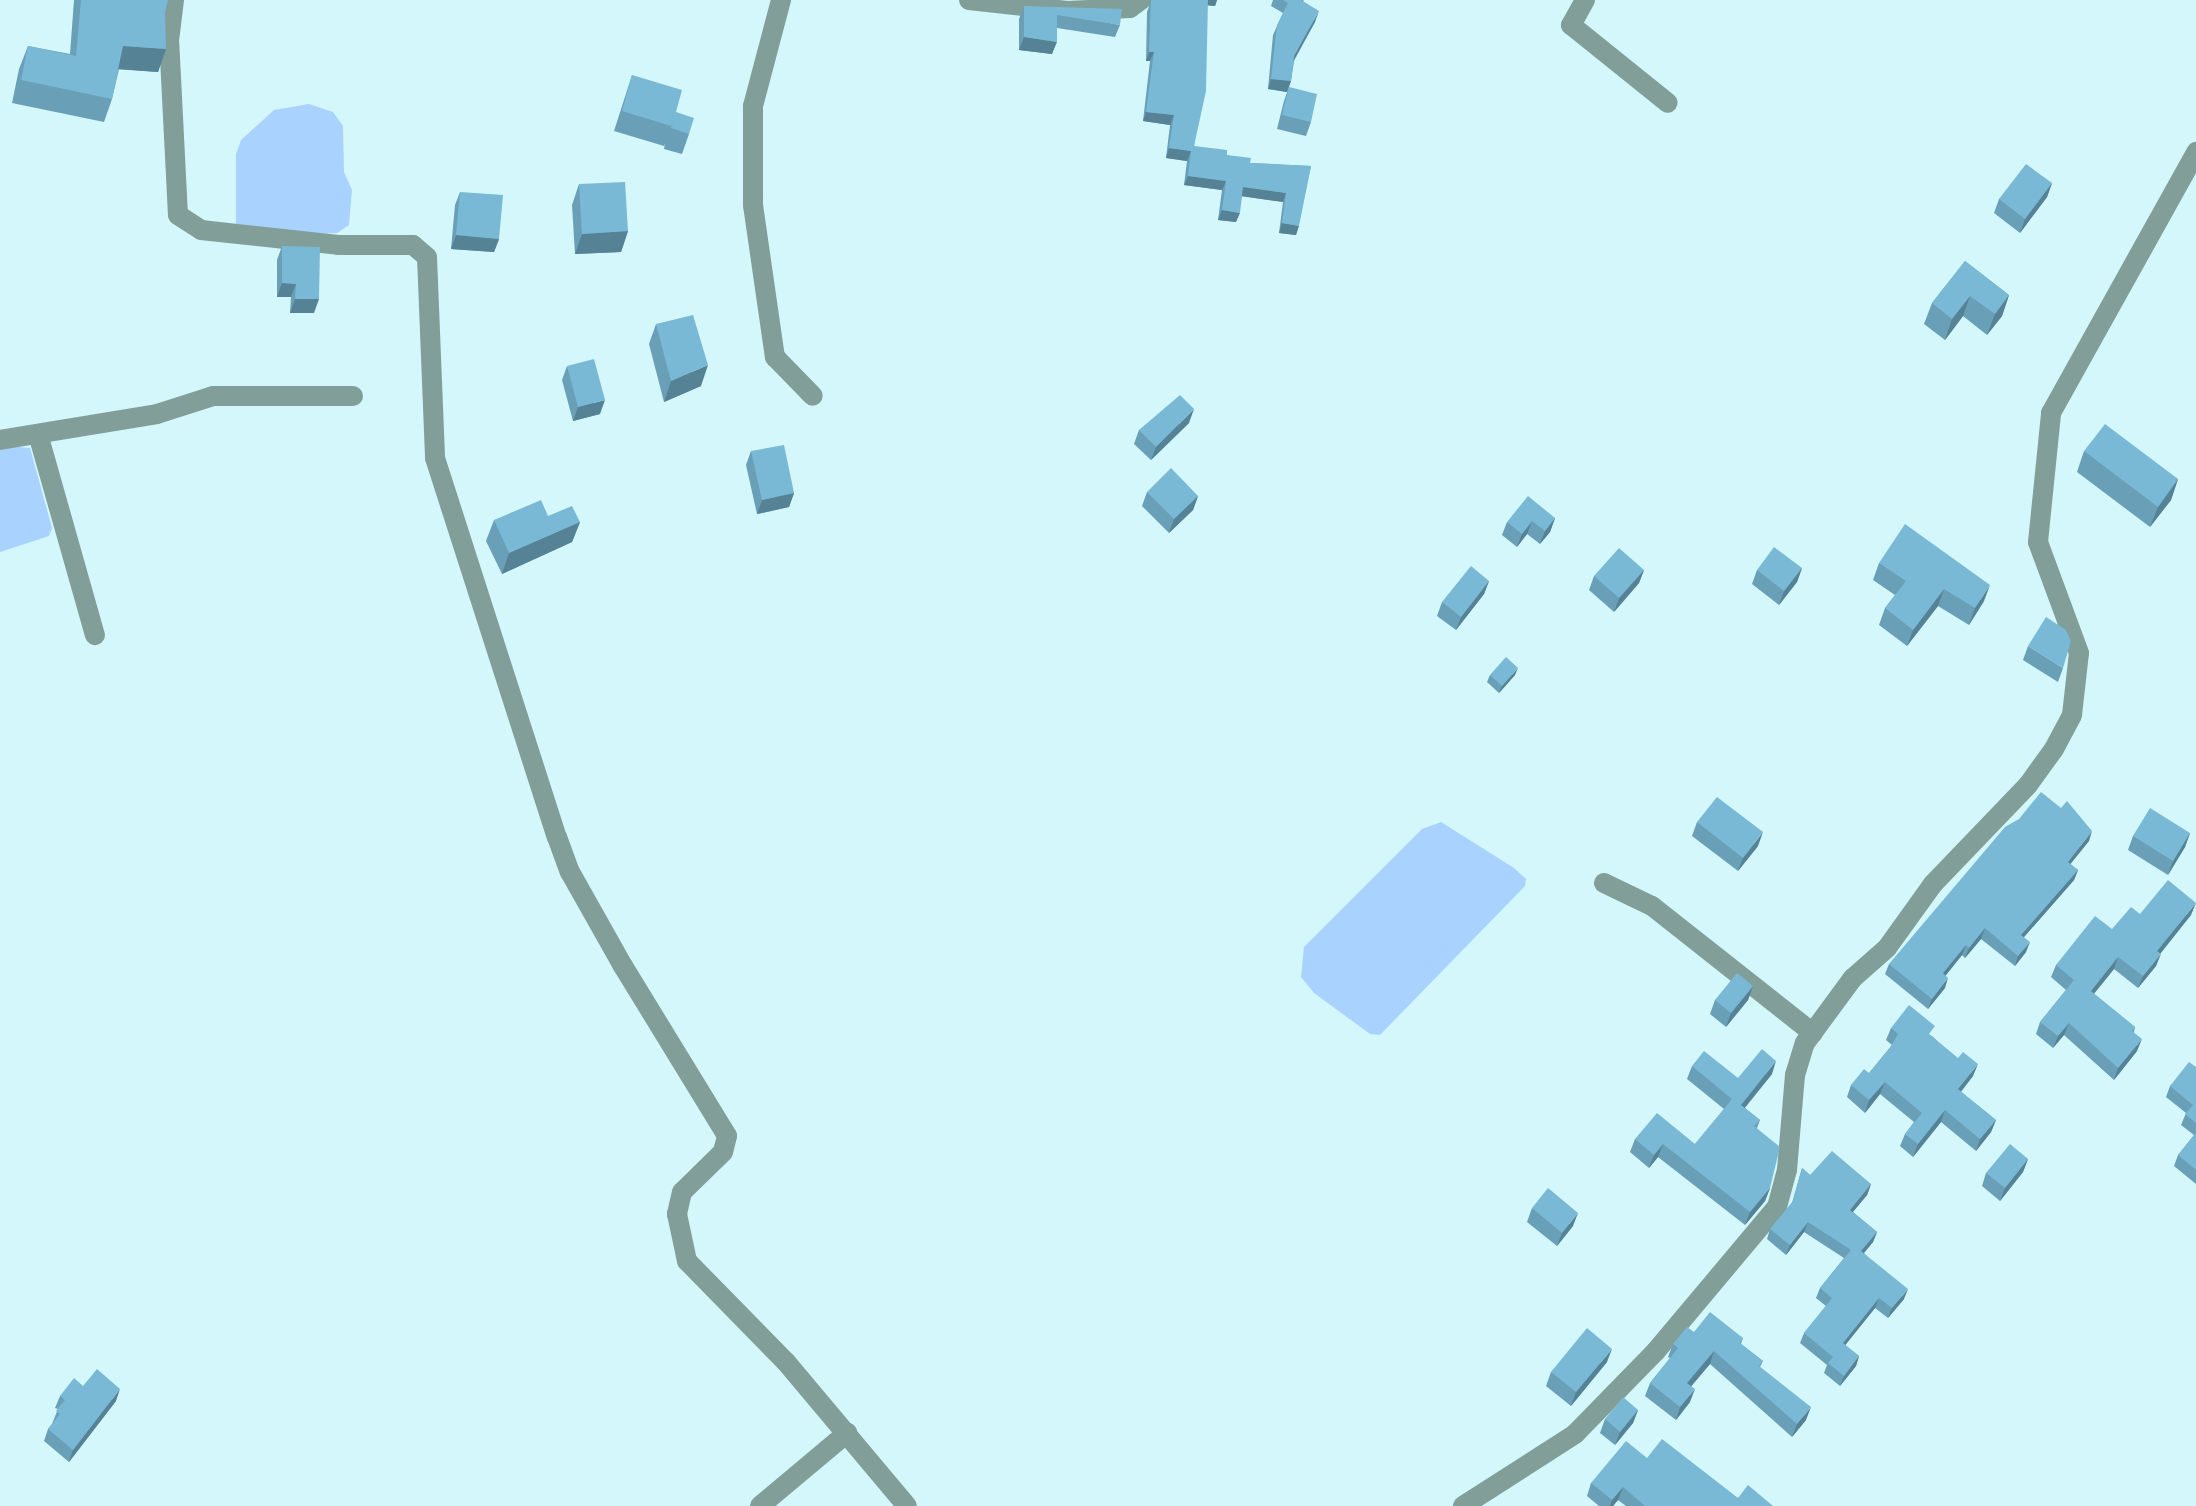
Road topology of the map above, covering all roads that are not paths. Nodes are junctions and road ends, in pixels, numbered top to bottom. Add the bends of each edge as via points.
1 (174, 0) edge
2 (781, 0) edge
3 (969, 0) edge
4 (1141, 0) edge
5 (1585, 0) edge
6 (1668, 103) dead end
7 (2196, 152) edge
8 (353, 396) dead end
9 (813, 396) dead end
10 (38, 434) junction
11 (0, 440) edge
12 (95, 635) dead end
13 (1604, 883) dead end
14 (1813, 1033) junction
15 (847, 1433) junction
16 (760, 1506) edge
17 (907, 1506) edge
18 (1463, 1506) edge

1 - 15 street via 169,38 178,215 201,230 338,245 413,245 427,257 435,458 557,837 570,872 623,966 727,1136 723,1152 682,1192 677,1214 687,1261
2 - 9 street via 753,106 753,205 775,357
3 - 4 street via 1067,11 1130,8
5 - 6 street via 1571,25
7 - 14 street via 2051,413 2038,542 2079,653 2072,715 2028,785 1933,884 1887,948 1853,978
8 - 10 street via 213,396 157,414
10 - 11 street
10 - 12 street
13 - 14 street via 1652,906
14 - 18 street via 1797,1067 1787,1170 1777,1207 1656,1351 1575,1434
15 - 16 street
15 - 17 street

